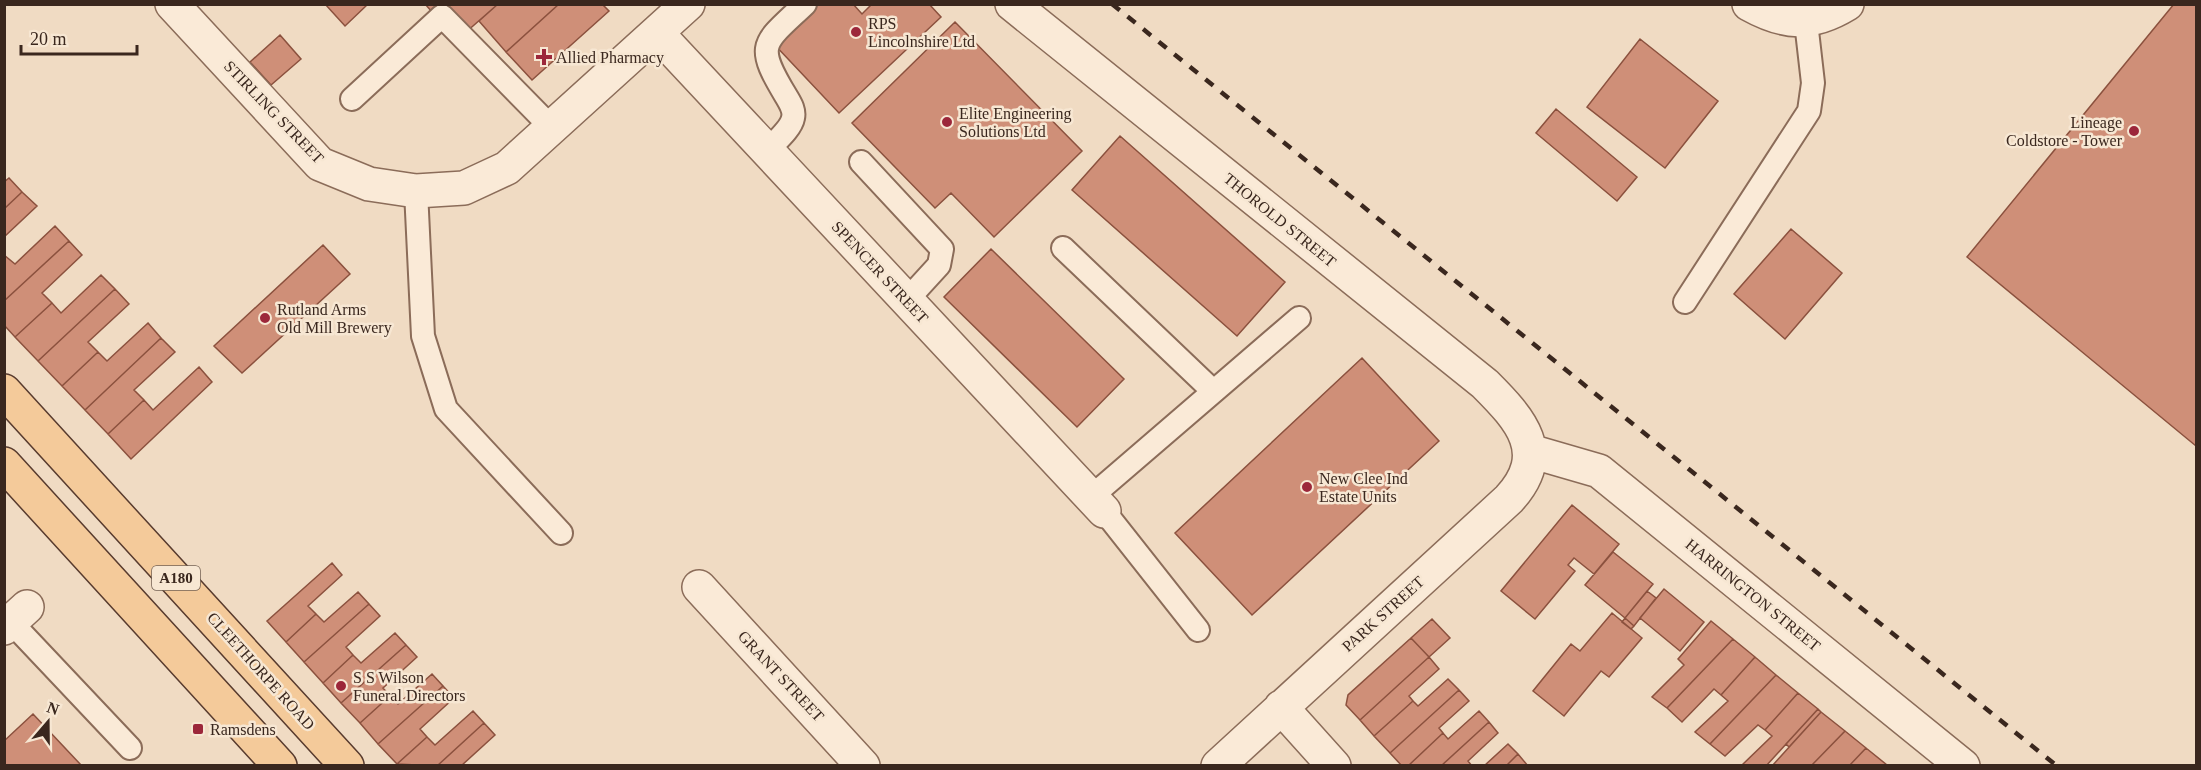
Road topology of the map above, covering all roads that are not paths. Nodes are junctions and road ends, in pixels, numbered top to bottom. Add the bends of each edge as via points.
1 (172, 4) edge
2 (688, 4) edge
3 (805, 4) edge
4 (1012, 4) edge
5 (1749, 4) edge
6 (1847, 4) edge
7 (1806, 22) junction
8 (657, 33) junction
9 (352, 99) dead end
10 (552, 128) junction
11 (767, 151) junction
12 (861, 162) dead end
13 (416, 191) junction
14 (1064, 248) dead end
15 (907, 300) junction
16 (1685, 302) dead end
17 (1299, 318) dead end
18 (1213, 391) junction
19 (4, 392) edge
20 (1530, 451) junction
21 (4, 464) edge
22 (1097, 504) junction
23 (561, 533) dead end
24 (699, 587) dead end
25 (14, 619) edge
26 (1198, 630) dead end
27 (1281, 707) junction
28 (130, 748) dead end
29 (280, 765) edge
30 (347, 765) edge
31 (863, 765) edge
32 (1218, 765) edge
33 (1334, 765) edge
34 (1963, 765) edge

1 - 13 street, STIRLING STREET via 320,164 369,184
2 - 8 street, STIRLING STREET
3 - 11 lane via 767,42 765,57 794,115
4 - 20 street, THOROLD STREET via 1485,384 1523,427
5 - 7 street via 1764,12
6 - 7 street
7 - 16 lane via 1813,83 1809,111
8 - 10 street, STIRLING STREET
8 - 11 street, SPENCER STREET
9 - 10 lane via 442,16
10 - 13 street, STIRLING STREET via 507,168 464,188
11 - 15 street, SPENCER STREET
12 - 15 lane via 942,249 939,266
13 - 23 lane via 423,336 446,410
14 - 18 lane
15 - 22 street, SPENCER STREET
17 - 18 lane
18 - 22 lane
19 - 30 main road, CLEETHORPE ROAD / A180
20 - 27 street, PARK STREET via 1529,469 1522,485 1509,499
20 - 34 street, HARRINGTON STREET via 1599,471
21 - 29 main road, A180
22 - 26 lane
24 - 31 street, GRANT STREET
25 - 28 lane
27 - 32 street, PARK STREET
27 - 33 street

